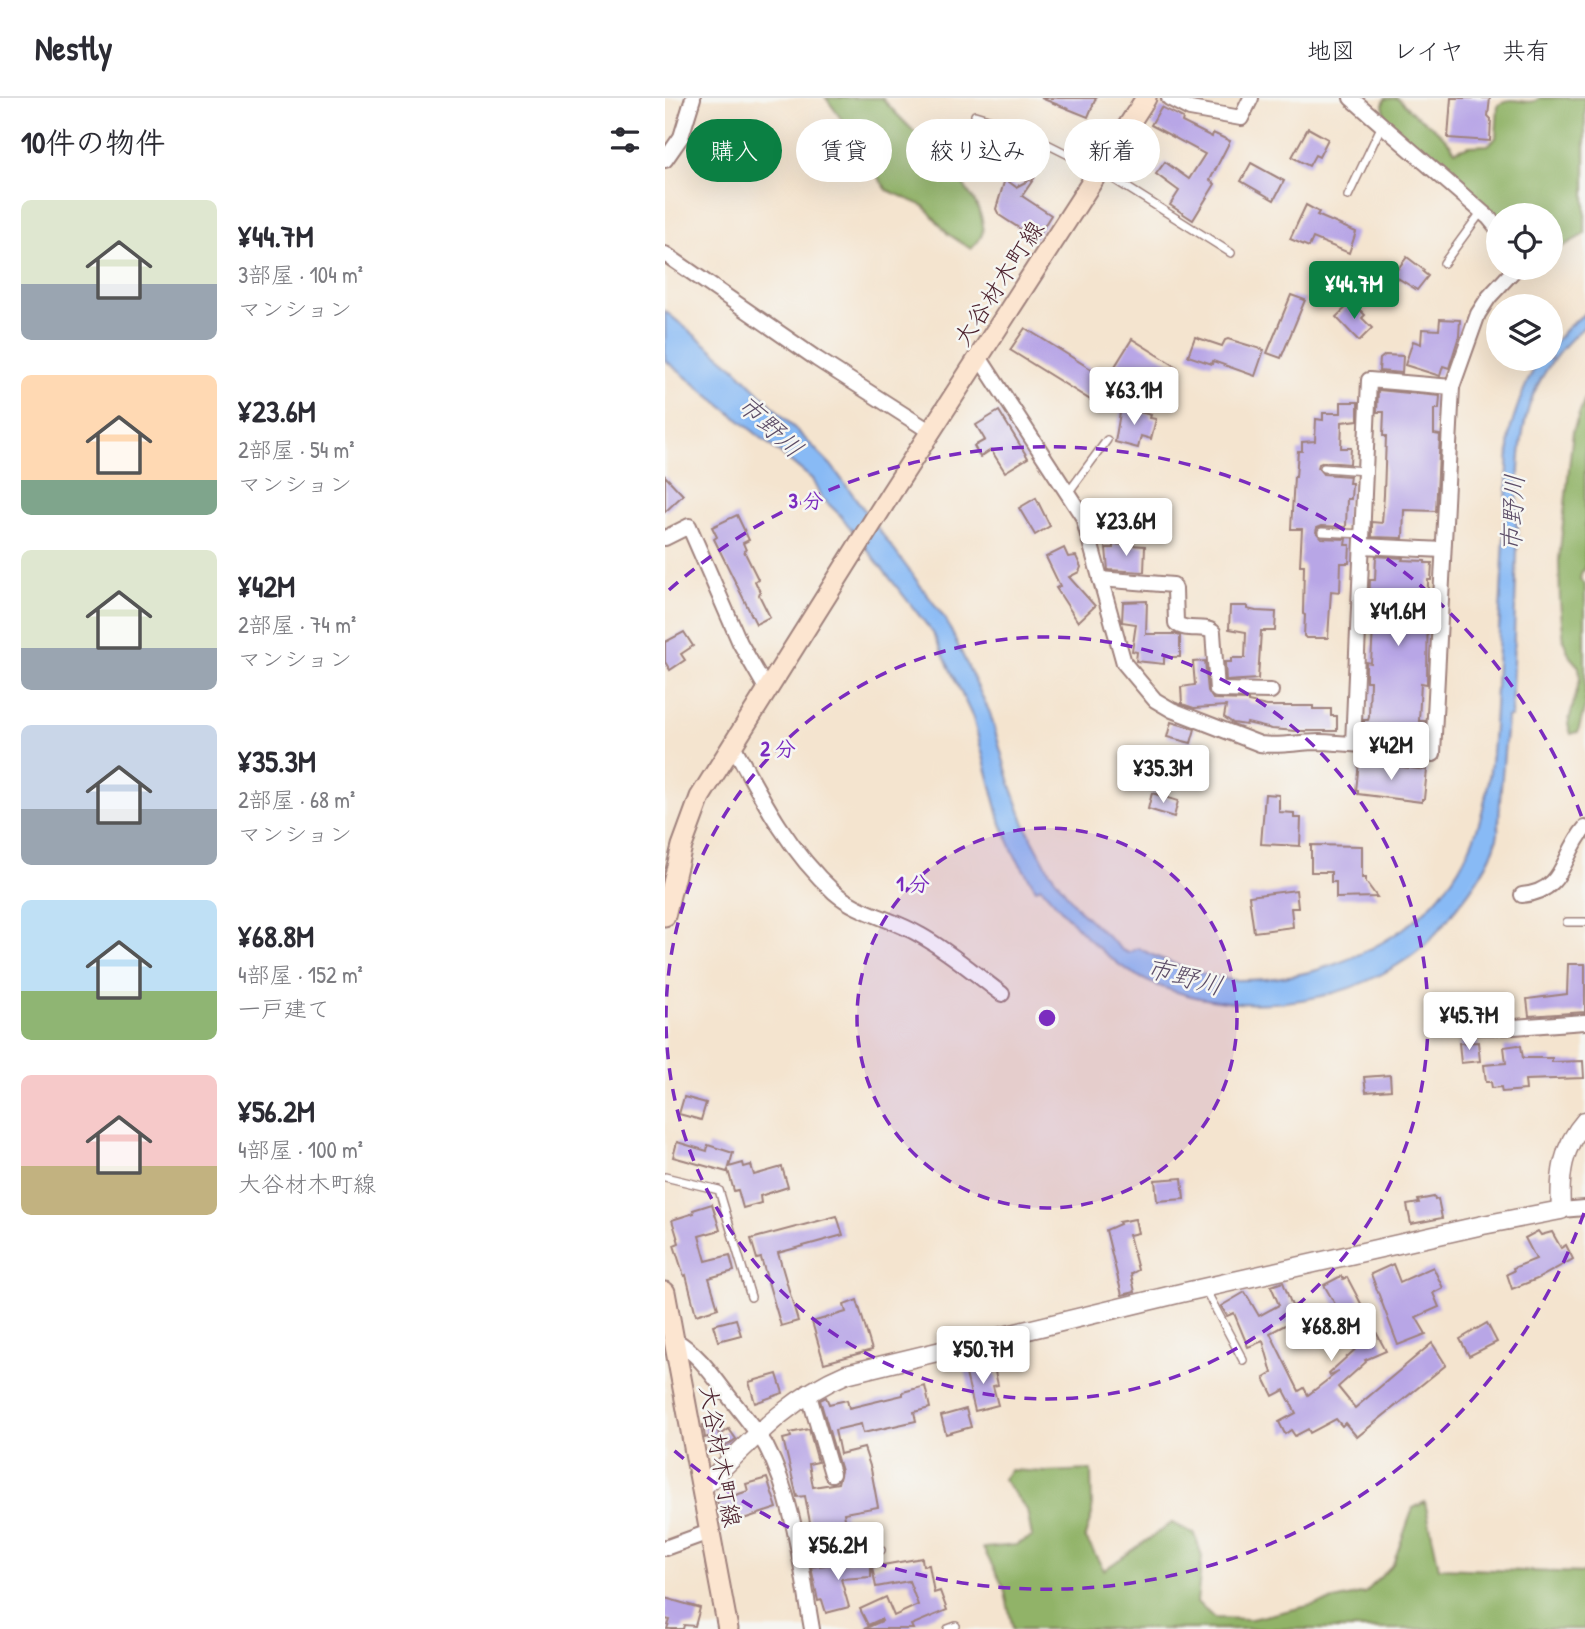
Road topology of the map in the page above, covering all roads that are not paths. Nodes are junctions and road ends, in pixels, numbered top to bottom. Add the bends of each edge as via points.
1 (693, 98) edge
2 (1146, 98) edge
3 (1169, 98) edge
4 (1251, 98) edge
5 (1351, 98) edge
6 (975, 115) dead end
7 (1133, 119) edge
8 (1382, 125) junction
9 (1064, 152) edge
10 (665, 160) edge
11 (1094, 182) edge
12 (1118, 182) edge
13 (1348, 196) dead end
14 (1482, 211) junction
15 (1486, 216) edge
16 (1231, 253) dead end
17 (665, 254) edge
18 (1444, 263) dead end
19 (1505, 280) edge
20 (979, 357) junction
21 (1452, 387) junction
22 (931, 432) junction
23 (1107, 440) dead end
24 (1324, 468) dead end
25 (1365, 471) junction
26 (1067, 494) junction
27 (1322, 533) dead end
28 (665, 538) edge
29 (1362, 540) junction
30 (1443, 550) junction
31 (1100, 579) junction
32 (767, 690) junction
33 (1271, 691) dead end
34 (732, 743) junction
35 (1353, 744) junction
36 (1585, 828) edge
37 (1522, 895) dead end
38 (665, 916) edge
39 (1567, 922) dead end
40 (1585, 922) edge
41 (1002, 994) dead end
42 (1585, 1022) edge
43 (1462, 1027) dead end
44 (1585, 1121) edge
45 (665, 1177) edge
46 (1585, 1208) edge
47 (1561, 1210) junction
48 (1205, 1288) junction
49 (665, 1292) edge
50 (751, 1297) dead end
51 (675, 1340) junction
52 (1243, 1360) dead end
53 (808, 1392) junction
54 (758, 1435) junction
55 (832, 1475) dead end
56 (702, 1488) junction
57 (709, 1532) junction
58 (665, 1548) edge
59 (881, 1550) dead end
60 (800, 1563) junction
61 (728, 1629) edge
62 (812, 1629) edge

1 - 10 street via 681,136
2 - 7 main road, 大谷材木町線
3 - 4 street via 1189,109 1241,118
5 - 8 street
6 - 9 lane via 1011,126
8 - 13 lane
8 - 14 street
11 - 20 main road, 大谷材木町線
12 - 16 lane
14 - 15 street
14 - 18 lane
17 - 22 street
19 - 21 street via 1478,314
20 - 22 main road, 大谷材木町線
20 - 26 street
21 - 25 street via 1369,380
21 - 30 street
22 - 32 main road, 大谷材木町線
23 - 26 lane
24 - 25 lane
25 - 29 street
26 - 31 street via 1083,517
27 - 29 lane
28 - 32 street via 689,526 740,643
29 - 30 street
29 - 35 street
30 - 35 street via 1433,754
31 - 33 street via 1173,585 1176,624 1213,632 1217,690
31 - 35 street via 1124,663 1155,700 1260,744
32 - 34 main road
34 - 38 main road via 700,797
34 - 41 street via 790,844 835,892 863,911 918,933
36 - 37 street via 1556,880 1547,889
39 - 40 lane
42 - 43 street
44 - 47 street via 1562,1164
45 - 50 lane via 719,1190
46 - 47 street
47 - 48 street
48 - 52 lane
48 - 53 street via 846,1374
49 - 51 main road, 大谷材木町線
51 - 54 street via 703,1362
51 - 56 main road, 大谷材木町線
53 - 54 street
53 - 55 street
54 - 56 street
54 - 60 street via 778,1472
56 - 57 main road, 大谷材木町線
57 - 58 street
57 - 61 main road, 大谷材木町線
59 - 60 lane
60 - 62 street

